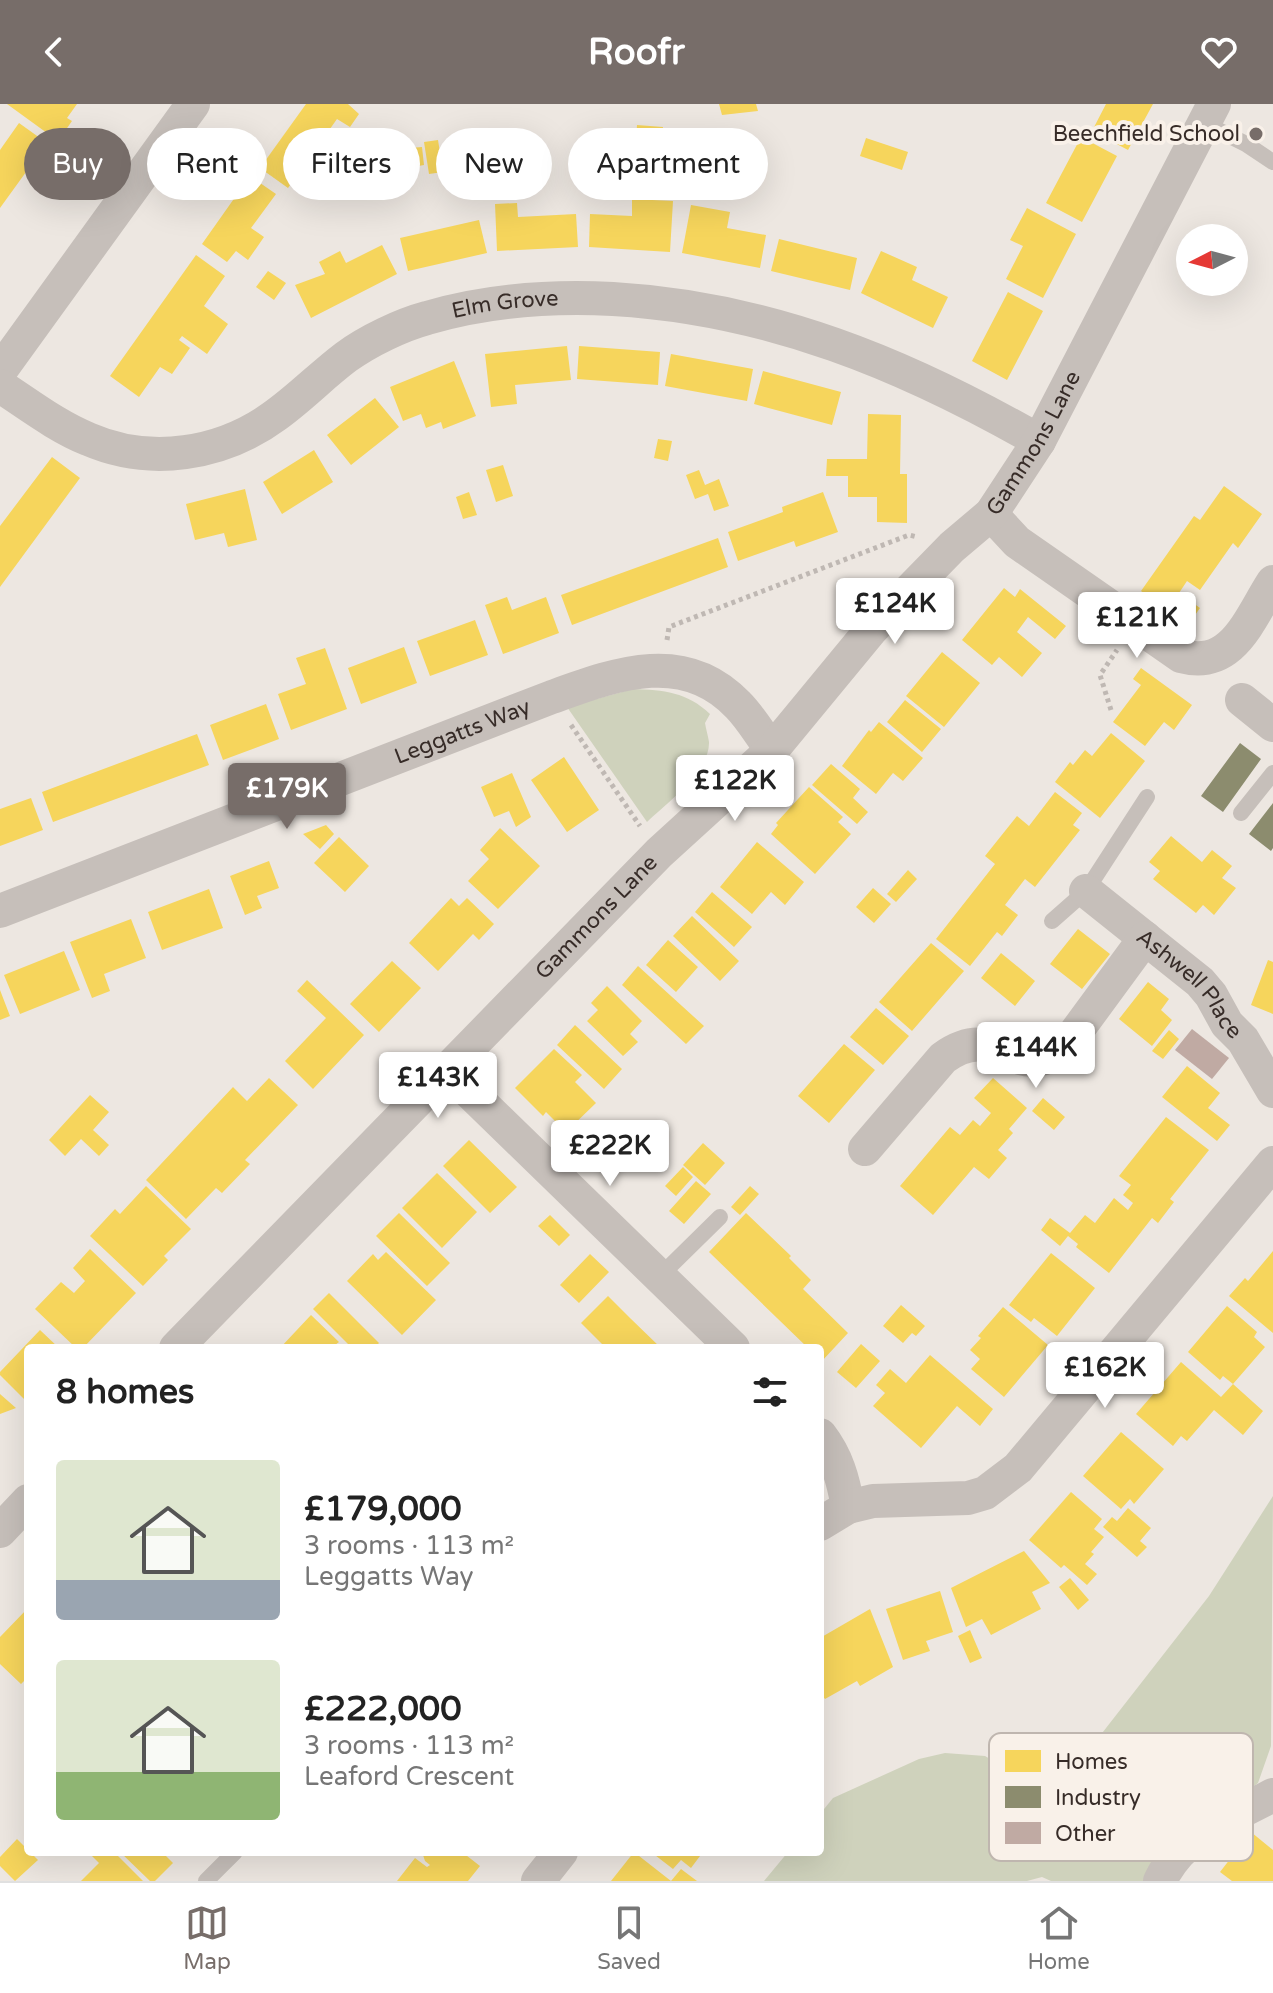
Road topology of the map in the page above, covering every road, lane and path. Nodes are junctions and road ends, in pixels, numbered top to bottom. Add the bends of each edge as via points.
1 (193, 104) edge
2 (1209, 113) edge
3 (1273, 162) edge
4 (0, 371) edge
5 (0, 386) edge
6 (1039, 441) junction
7 (991, 514) junction
8 (952, 547) junction
9 (1273, 582) edge
10 (1136, 623) junction
11 (662, 670) junction
12 (552, 697) junction
13 (1242, 700) dead end
14 (1111, 710) dead end
15 (1273, 725) edge
16 (772, 750) junction
17 (1273, 773) edge
18 (1147, 797) dead end
19 (1241, 813) dead end
20 (659, 853) junction
21 (1086, 891) junction
22 (0, 911) edge
23 (1052, 921) dead end
24 (1145, 938) junction
25 (446, 1069) junction
26 (1273, 1091) edge
27 (865, 1149) dead end
28 (1273, 1163) edge
29 (720, 1217) dead end
30 (659, 1277) junction
31 (180, 1344) edge
32 (725, 1344) edge
33 (824, 1441) edge
34 (24, 1505) edge
35 (834, 1515) edge
36 (0, 1531) edge
37 (1273, 1795) edge
38 (1253, 1806) edge
39 (231, 1856) edge
40 (558, 1856) edge
41 (1172, 1861) edge
42 (206, 1881) edge
43 (538, 1881) edge
44 (1160, 1881) edge

1 - 4 street
2 - 3 lane
2 - 6 street, Gammons Lane
5 - 6 street, Elm Grove via 55,422 116,449 171,454 213,448 245,436 276,415 347,356 426,318 523,300 593,298 717,310 788,328 904,371
6 - 7 street, Gammons Lane
7 - 8 street, Gammons Lane
7 - 10 street via 1017,542
8 - 11 path via 909,535 669,627
8 - 16 street, Gammons Lane via 871,630
9 - 10 street via 1231,646 1217,656 1181,656
10 - 14 path via 1100,675
11 - 12 street, Leggatts Way via 632,672
11 - 16 street, Leggatts Way via 707,682 738,704
12 - 20 path
12 - 22 street, Leggatts Way
13 - 15 street
16 - 20 street, Gammons Lane
17 - 19 lane
18 - 21 lane
20 - 25 street, Gammons Lane
21 - 23 lane
21 - 24 street, Ashwell Place
24 - 26 street, Ashwell Place via 1211,995
24 - 27 street via 1065,1047 1042,1060 1020,1059 981,1043 953,1051
25 - 30 street
25 - 31 street, Gammons Lane
28 - 35 street via 1018,1468 985,1493 968,1498 873,1501
29 - 30 lane
30 - 32 street
33 - 35 street via 843,1476
34 - 36 street
37 - 38 street
39 - 42 lane
40 - 43 street
41 - 44 street

